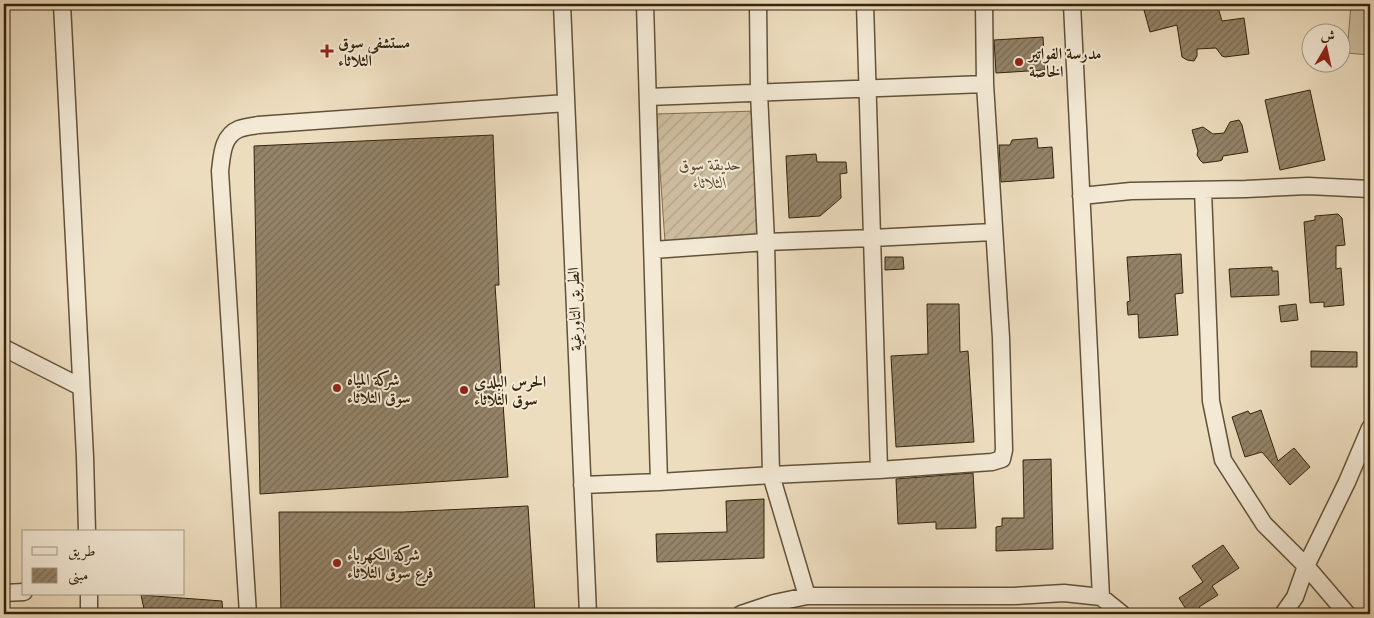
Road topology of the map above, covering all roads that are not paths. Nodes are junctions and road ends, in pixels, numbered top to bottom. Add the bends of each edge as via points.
1 (62, 4) edge
2 (562, 4) edge
3 (645, 4) edge
4 (758, 4) edge
5 (865, 4) edge
6 (984, 4) edge
7 (1072, 4) edge
8 (985, 84) junction
9 (868, 88) junction
10 (760, 93) junction
11 (648, 97) junction
12 (566, 103) junction
13 (1370, 189) edge
14 (1203, 190) junction
15 (1081, 196) junction
16 (993, 232) junction
17 (872, 238) junction
18 (766, 242) junction
19 (653, 250) junction
20 (4, 348) edge
21 (81, 387) junction
22 (1370, 428) edge
23 (879, 470) junction
24 (771, 475) junction
25 (659, 482) junction
26 (582, 485) junction
27 (87, 530) edge
28 (1306, 566) junction
29 (22, 592) edge
30 (4, 593) edge
31 (88, 596) edge
32 (807, 596) junction
33 (1100, 598) junction
34 (89, 614) edge
35 (248, 614) edge
36 (588, 614) edge
37 (741, 614) edge
38 (1122, 614) edge
39 (1283, 614) edge
40 (1347, 614) edge

1 - 21 street
2 - 12 street, الطريق التاورغية
3 - 11 street
4 - 10 street
5 - 9 street
6 - 8 street
7 - 15 street
8 - 9 street
8 - 16 street
9 - 10 street
9 - 17 street
10 - 11 street
10 - 18 street
11 - 19 street
12 - 26 street, الطريق التاورغية
12 - 35 street via 258,125 238,129 228,138 222,150 220,171
13 - 14 street via 1308,186
14 - 15 street via 1131,191
14 - 28 street via 1210,402 1223,460 1264,524
15 - 33 street
16 - 17 street
16 - 23 street via 1001,347 1002,459
17 - 18 street
17 - 23 street
18 - 19 street
18 - 24 street
19 - 25 street
20 - 21 street
21 - 27 street
22 - 28 street
23 - 24 street
24 - 25 street
24 - 32 street
25 - 26 street
26 - 36 street, الطريق التاورغية
28 - 39 street via 1294,597
28 - 40 street
29 - 30 street
31 - 34 street
32 - 33 street via 1064,593
32 - 37 street
33 - 38 street

